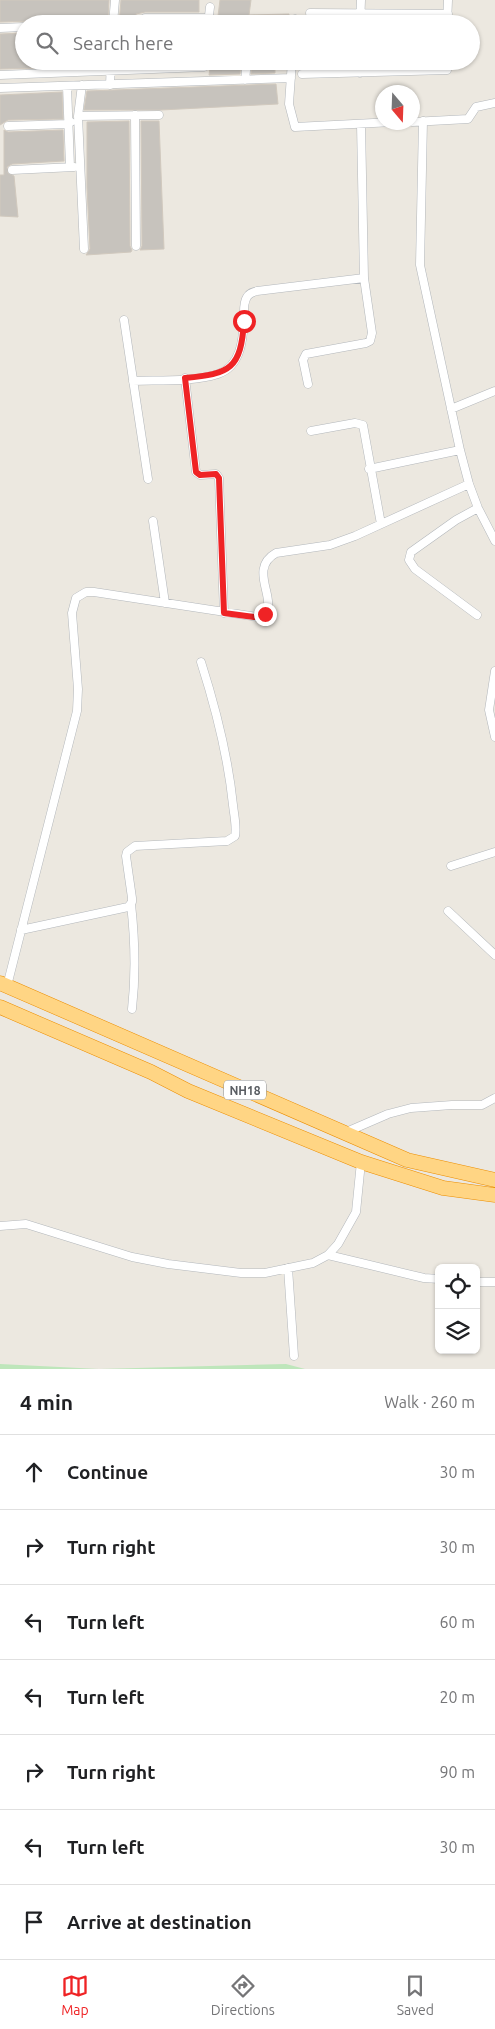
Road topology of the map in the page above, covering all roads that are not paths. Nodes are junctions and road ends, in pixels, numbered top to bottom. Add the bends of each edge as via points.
1 (114, 0) edge
2 (361, 0) edge
3 (448, 0) edge
4 (210, 7) dead end
5 (310, 13) dead end
6 (360, 14) junction
7 (448, 14) joint
8 (113, 15) edge
9 (209, 15) edge
10 (0, 28) edge
11 (15, 28) edge
12 (110, 70) joint
13 (204, 70) edge
14 (246, 70) edge
15 (291, 70) edge
16 (446, 70) edge
17 (360, 73) joint
18 (302, 74) dead end
19 (0, 75) edge
20 (291, 78) junction
21 (245, 80) junction
22 (203, 81) junction
23 (110, 85) junction
24 (66, 86) junction
25 (82, 86) junction
26 (0, 88) edge
27 (495, 103) edge
28 (134, 115) junction
29 (159, 115) dead end
30 (78, 116) junction
31 (420, 121) edge
32 (423, 121) junction
33 (375, 123) edge
34 (68, 124) junction
35 (361, 124) junction
36 (8, 126) dead end
37 (70, 167) junction
38 (81, 167) junction
39 (12, 170) dead end
40 (136, 246) dead end
41 (84, 249) dead end
42 (364, 278) junction
43 (124, 320) dead end
44 (185, 378) junction
45 (133, 381) junction
46 (308, 384) dead end
47 (495, 392) edge
48 (451, 409) junction
49 (311, 431) dead end
50 (460, 450) junction
51 (369, 469) junction
52 (148, 479) dead end
53 (469, 484) junction
54 (478, 508) junction
55 (153, 521) dead end
56 (381, 524) junction
57 (495, 541) edge
58 (165, 603) junction
59 (224, 613) junction
60 (476, 615) dead end
61 (201, 662) dead end
62 (495, 671) edge
63 (495, 737) edge
64 (495, 852) edge
65 (452, 866) dead end
66 (131, 904) junction
67 (448, 911) dead end
68 (21, 930) junction
69 (495, 954) edge
70 (3, 984) edge
71 (0, 1008) edge
72 (132, 1009) dead end
73 (199, 1070) junction
74 (188, 1091) junction
75 (495, 1098) edge
76 (344, 1133) junction
77 (361, 1162) junction
78 (495, 1180) edge
79 (495, 1195) edge
80 (0, 1226) edge
81 (328, 1255) junction
82 (288, 1268) junction
83 (435, 1279) edge
84 (480, 1282) edge
85 (495, 1282) edge
86 (294, 1356) dead end

1 - 8 street
2 - 6 street
3 - 7 street
4 - 9 street
5 - 6 street
6 - 7 street
10 - 11 street
12 - 19 street
12 - 23 street
13 - 22 street
14 - 21 street
15 - 20 street
16 - 17 street
17 - 18 street
20 - 21 street
20 - 35 street via 289,104 295,127
21 - 22 street
22 - 23 street
23 - 25 street
24 - 25 street
24 - 26 street
24 - 34 street
25 - 30 street
27 - 32 street via 476,107 468,119
28 - 29 street
28 - 30 street
28 - 40 street
30 - 34 street
30 - 38 street
31 - 32 street
32 - 48 street via 420,265
33 - 35 street
34 - 36 street
34 - 37 street
35 - 42 street
37 - 38 street
37 - 39 street
38 - 41 street
42 - 44 street via 250,293 246,297 243,336 234,364 218,374
42 - 46 street via 371,338 366,343 306,354 303,360
43 - 45 street
44 - 45 street
44 - 59 street via 196,472 200,475 216,474 219,478
45 - 52 street
47 - 48 street
48 - 50 street
49 - 51 street via 360,424 365,430
50 - 51 street
50 - 53 street
51 - 56 street
53 - 54 street
53 - 56 street
54 - 57 street
54 - 60 street via 411,552 408,560 415,569
55 - 58 street
56 - 59 street via 330,545 276,553 266,560 263,572 268,604 265,614 254,617
58 - 59 street
58 - 68 street via 86,592 80,594 73,604 77,711
61 - 66 street via 223,740 236,836 227,841 135,846 130,849 126,864
62 - 63 street via 489,710
64 - 65 street
66 - 68 street via 121,909
66 - 72 street via 135,949
67 - 69 street
68 - 70 street
70 - 73 highway, NH18
71 - 74 highway, NH18
73 - 74 highway
73 - 76 highway, NH18
74 - 77 highway, NH18
75 - 76 street via 482,1105 411,1108
76 - 78 highway, NH18 via 407,1160
77 - 79 highway, NH18 via 443,1188
77 - 81 street via 356,1212
80 - 82 street via 26,1224 132,1257 168,1264 241,1273 265,1273
81 - 82 street via 313,1263
81 - 83 street
82 - 86 street
84 - 85 street

